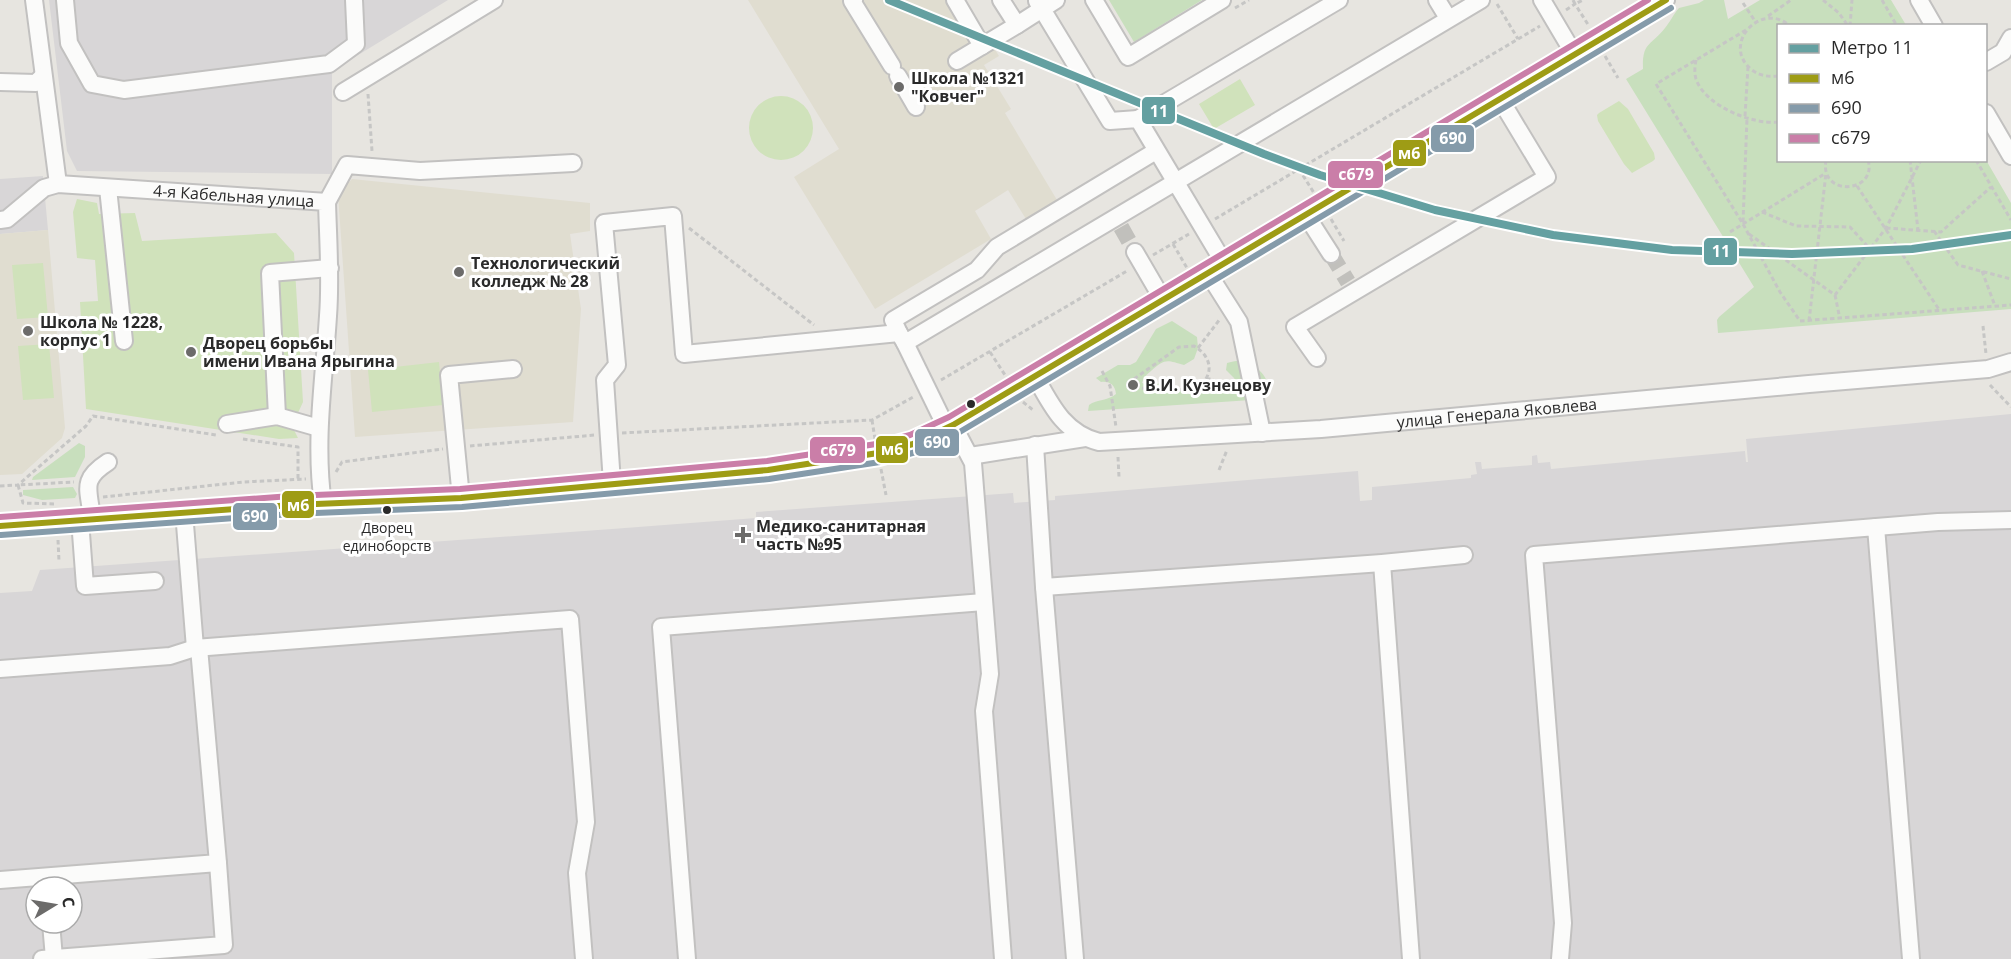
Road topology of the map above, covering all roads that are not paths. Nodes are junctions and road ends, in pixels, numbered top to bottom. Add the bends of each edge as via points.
1 (34, 0) edge
2 (65, 0) edge
3 (354, 0) edge
4 (494, 0) edge
5 (854, 0) edge
6 (954, 0) edge
7 (1001, 0) edge
8 (1094, 0) edge
9 (1222, 0) edge
10 (1339, 0) edge
11 (1437, 0) edge
12 (1481, 0) edge
13 (1542, 0) edge
14 (1666, 0) edge
15 (1919, 0) edge
16 (1045, 3) edge
17 (1448, 18) junction
18 (1933, 24) edge
19 (1017, 25) junction
20 (2011, 38) edge
21 (982, 46) junction
22 (1574, 54) junction
23 (957, 61) dead end
24 (1987, 61) edge
25 (43, 76) junction
26 (0, 82) edge
27 (343, 92) dead end
28 (1500, 99) junction
29 (916, 107) dead end
30 (1987, 115) edge
31 (1138, 119) junction
32 (1156, 151) junction
33 (2011, 156) edge
34 (573, 163) dead end
35 (1175, 182) junction
36 (58, 184) junction
37 (108, 188) junction
38 (327, 202) junction
39 (1306, 215) junction
40 (0, 220) edge
41 (1135, 252) tunnel mouth
42 (1331, 254) tunnel mouth
43 (1224, 263) junction
44 (330, 268) junction
45 (1208, 273) junction
46 (1163, 300) junction
47 (902, 338) junction
48 (124, 341) dead end
49 (1317, 358) dead end
50 (2011, 362) edge
51 (513, 369) dead end
52 (1035, 376) junction
53 (2011, 376) edge
54 (1989, 377) junction
55 (277, 416) junction
56 (950, 427) junction
57 (319, 428) junction
58 (223, 429) road end
59 (1262, 433) junction
60 (1085, 438) junction
61 (1035, 445) junction
62 (970, 456) junction
63 (108, 462) dead end
64 (612, 483) junction
65 (461, 498) junction
66 (324, 504) junction
67 (184, 512) junction
68 (86, 519) junction
69 (2011, 520) edge
70 (0, 526) edge
71 (1876, 527) junction
72 (1464, 555) dead end
73 (1382, 563) junction
74 (155, 581) dead end
75 (1044, 587) junction
76 (984, 602) junction
77 (197, 648) junction
78 (0, 669) edge
79 (218, 863) junction
80 (84, 877) edge
81 (0, 880) edge
82 (24, 880) edge
83 (50, 935) edge
84 (48, 959) edge
85 (584, 959) edge
86 (687, 959) edge
87 (1003, 959) edge
88 (1075, 959) edge
89 (1411, 959) edge
90 (1560, 959) edge
91 (1911, 959) edge

1 - 25 street
2 - 3 street via 69,43 92,84 124,90 329,64 356,44
4 - 27 street
5 - 29 street
6 - 21 street
7 - 19 street
8 - 9 street via 1128,57
10 - 31 street
11 - 17 street
12 - 17 street
13 - 22 street
14 - 22 street
15 - 18 street
16 - 19 street
16 - 31 street via 1110,121
17 - 35 street
19 - 21 street
20 - 24 street via 2003,52
21 - 23 street
22 - 28 street
25 - 26 street via 36,83
25 - 36 street
28 - 39 street
28 - 49 street via 1547,177 1351,286 1295,327
30 - 33 street
31 - 32 street
32 - 35 street
32 - 47 street via 997,247 977,270 893,320
34 - 38 street via 420,171 347,165
35 - 43 street
35 - 47 street via 1118,222
36 - 37 street, 4-я Кабельная улица
36 - 40 street via 44,188 7,219
37 - 38 street, 4-я Кабельная улица
37 - 48 street
38 - 44 street, 4-я Кабельная улица
39 - 42 street
39 - 43 street
41 - 46 street
43 - 45 street
44 - 55 street via 270,273
44 - 57 street, 4-я Кабельная улица
45 - 46 street
45 - 59 street via 1239,322
46 - 52 street
47 - 56 street
47 - 64 street via 684,354 673,216 604,223 617,365 605,380
50 - 54 street, улица Генерала Яковлева
51 - 65 street via 449,375
52 - 56 street
52 - 60 street via 1065,423
53 - 54 street, улица Генерала Яковлева via 2001,372
54 - 59 street, улица Генерала Яковлева via 1809,384
55 - 57 street
55 - 58 street
56 - 62 street
56 - 64 street via 913,444 878,453 768,470
57 - 66 street, 4-я Кабельная улица
59 - 60 street, улица Генерала Яковлева via 1099,442
60 - 61 street, улица Генерала Яковлева
61 - 62 street, улица Генерала Яковлева
61 - 75 street
62 - 76 street via 974,463
63 - 68 street via 94,471 87,484
64 - 65 street
65 - 66 street
66 - 67 street
67 - 68 street
67 - 77 street
68 - 70 street
68 - 74 street via 85,586
69 - 71 street
71 - 90 street via 1534,555 1563,923
71 - 91 street
72 - 73 street
73 - 75 street
73 - 89 street
75 - 88 street
76 - 86 street via 661,627
76 - 87 street via 990,674 984,711
77 - 78 street via 170,656
77 - 79 street
77 - 85 street via 570,619 586,822 577,873
79 - 80 street
79 - 84 street via 224,945
81 - 82 street
83 - 84 street

